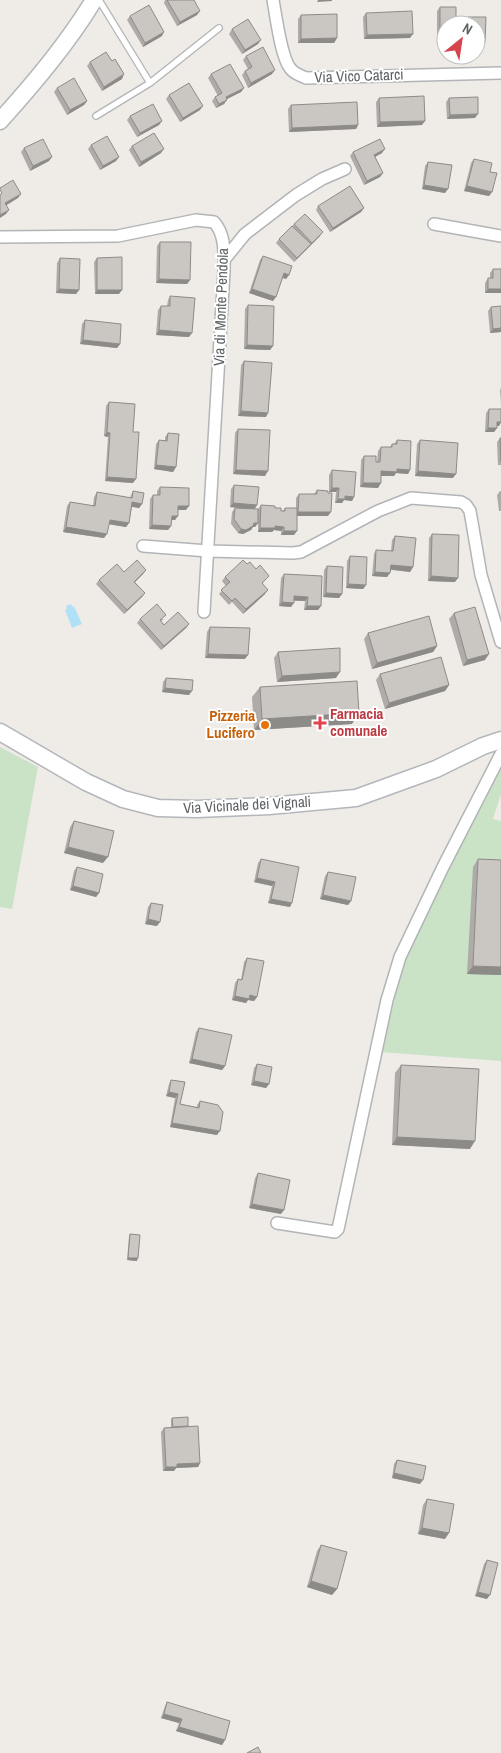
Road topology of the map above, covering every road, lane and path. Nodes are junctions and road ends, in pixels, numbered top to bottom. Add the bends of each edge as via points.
1 (94, 0) edge
2 (99, 0) edge
3 (273, 0) edge
4 (219, 28) dead end
5 (501, 73) edge
6 (150, 83) junction
7 (96, 116) dead end
8 (0, 121) edge
9 (345, 169) dead end
10 (434, 224) dead end
11 (501, 236) edge
12 (0, 237) edge
13 (224, 260) junction
14 (143, 546) dead end
15 (208, 551) junction
16 (204, 612) dead end
17 (501, 642) edge
18 (0, 732) edge
19 (501, 740) edge
20 (501, 754) edge
21 (277, 1223) dead end

1 - 8 street via 53,60
2 - 6 lane
3 - 5 street, Via Vico Catarci via 289,67 306,78
4 - 6 lane
6 - 7 lane
9 - 13 street via 296,195 245,234
10 - 11 street
12 - 13 street, Via di Monte Pendola via 118,236 208,220 219,227
13 - 15 street, Via di Monte Pendola
14 - 15 street
15 - 16 street, Via di Monte Pendola
15 - 17 street via 301,552 378,511 411,498 461,502 470,511 481,576
18 - 19 street, Via Vicinale dei Vignali via 86,782 123,799 158,808 196,809 356,798 436,769
20 - 21 street via 400,957 385,1009 338,1230

